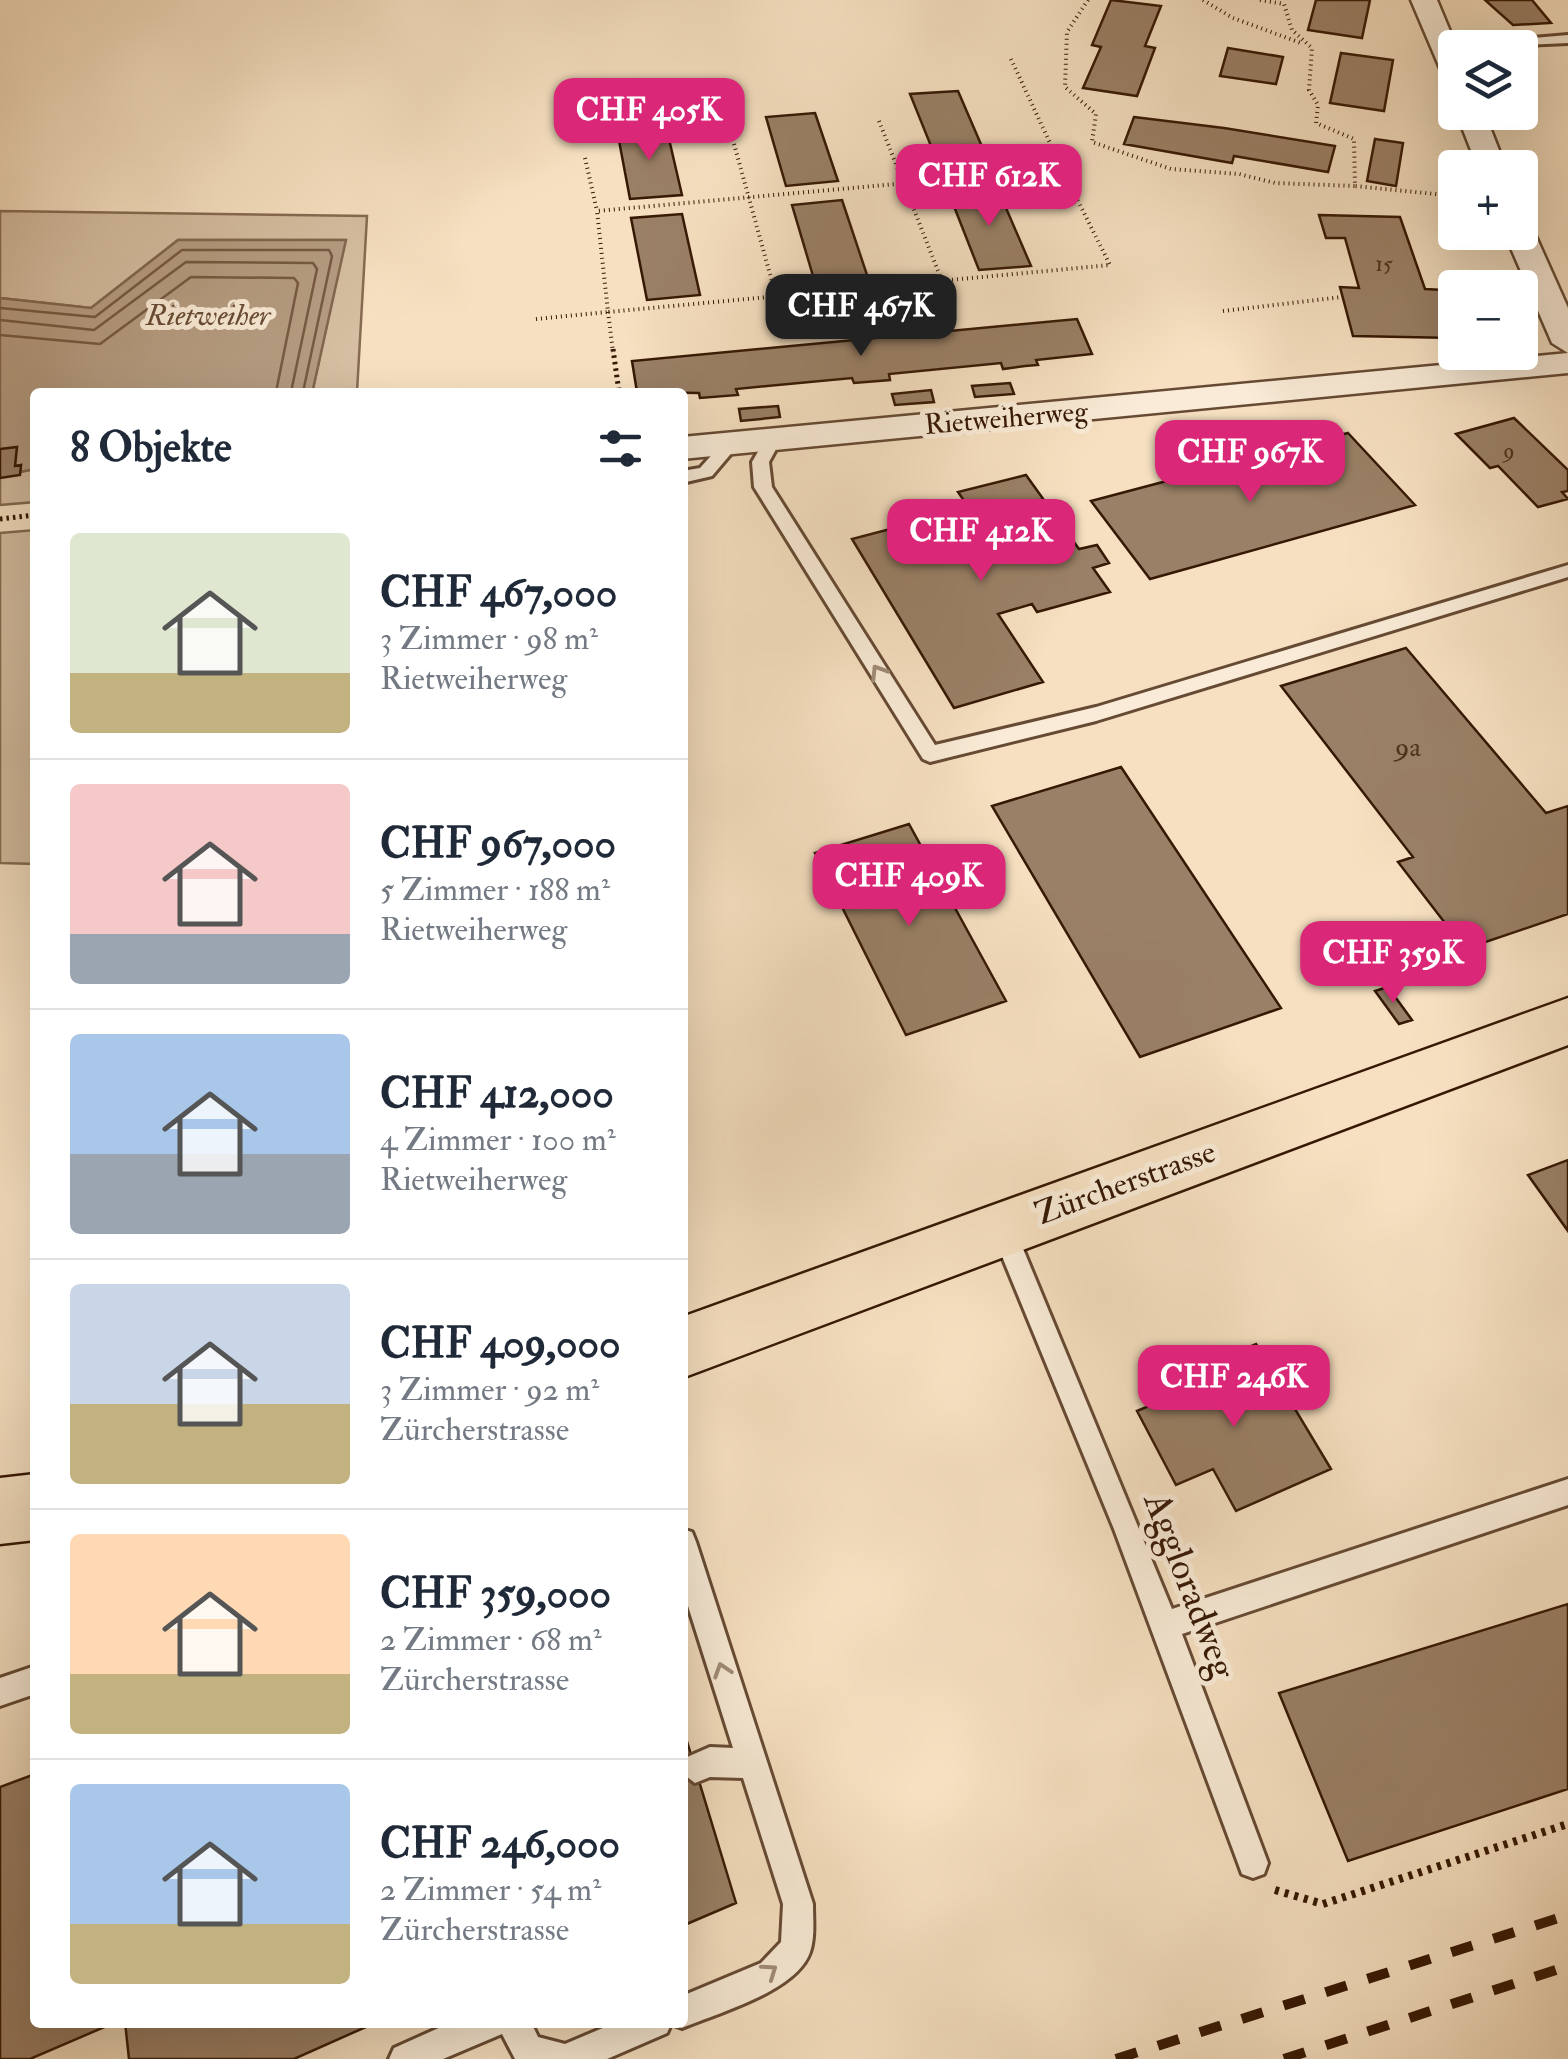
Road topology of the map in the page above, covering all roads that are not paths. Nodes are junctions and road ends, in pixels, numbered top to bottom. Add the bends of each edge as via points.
1 (1424, 0) edge
2 (1441, 30) edge
3 (1568, 39) edge
4 (1538, 43) edge
5 (1527, 250) edge
6 (1568, 343) edge
7 (1568, 364) edge
8 (773, 440) junction
9 (732, 444) junction
10 (688, 448) edge
11 (688, 475) edge
12 (1568, 571) edge
13 (1568, 1021) edge
14 (1002, 1227) junction
15 (688, 1346) edge
16 (1568, 1492) edge
17 (30, 1508) edge
18 (0, 1511) edge
19 (690, 1598) edge
20 (1164, 1626) junction
21 (30, 1682) edge
22 (0, 1692) edge
23 (753, 1762) junction
24 (695, 1768) dead end
25 (1253, 1863) road end
26 (688, 2009) edge
27 (478, 2028) edge
28 (517, 2028) edge
29 (641, 2028) edge
30 (406, 2059) edge
31 (566, 2059) edge

1 - 2 street
3 - 4 lane
5 - 6 street
7 - 8 street, Rietweiherweg
8 - 9 street, Rietweiherweg
12 -> 8 lane via 1096,714 930,754 763,486 759,460
9 - 10 street, Rietweiherweg
9 - 11 lane via 706,472
13 - 14 main road, Zürcherstrasse
14 - 15 main road, Zürcherstrasse
14 - 20 lane, Aggloradweg
16 - 20 lane
17 - 18 main road
23 -> 19 lane
20 - 25 lane, Aggloradweg
21 - 22 lane
23 - 24 lane
26 -> 23 lane via 772,1974 796,1948 798,1904
27 - 30 lane
28 - 31 lane via 528,2050
29 - 31 lane

